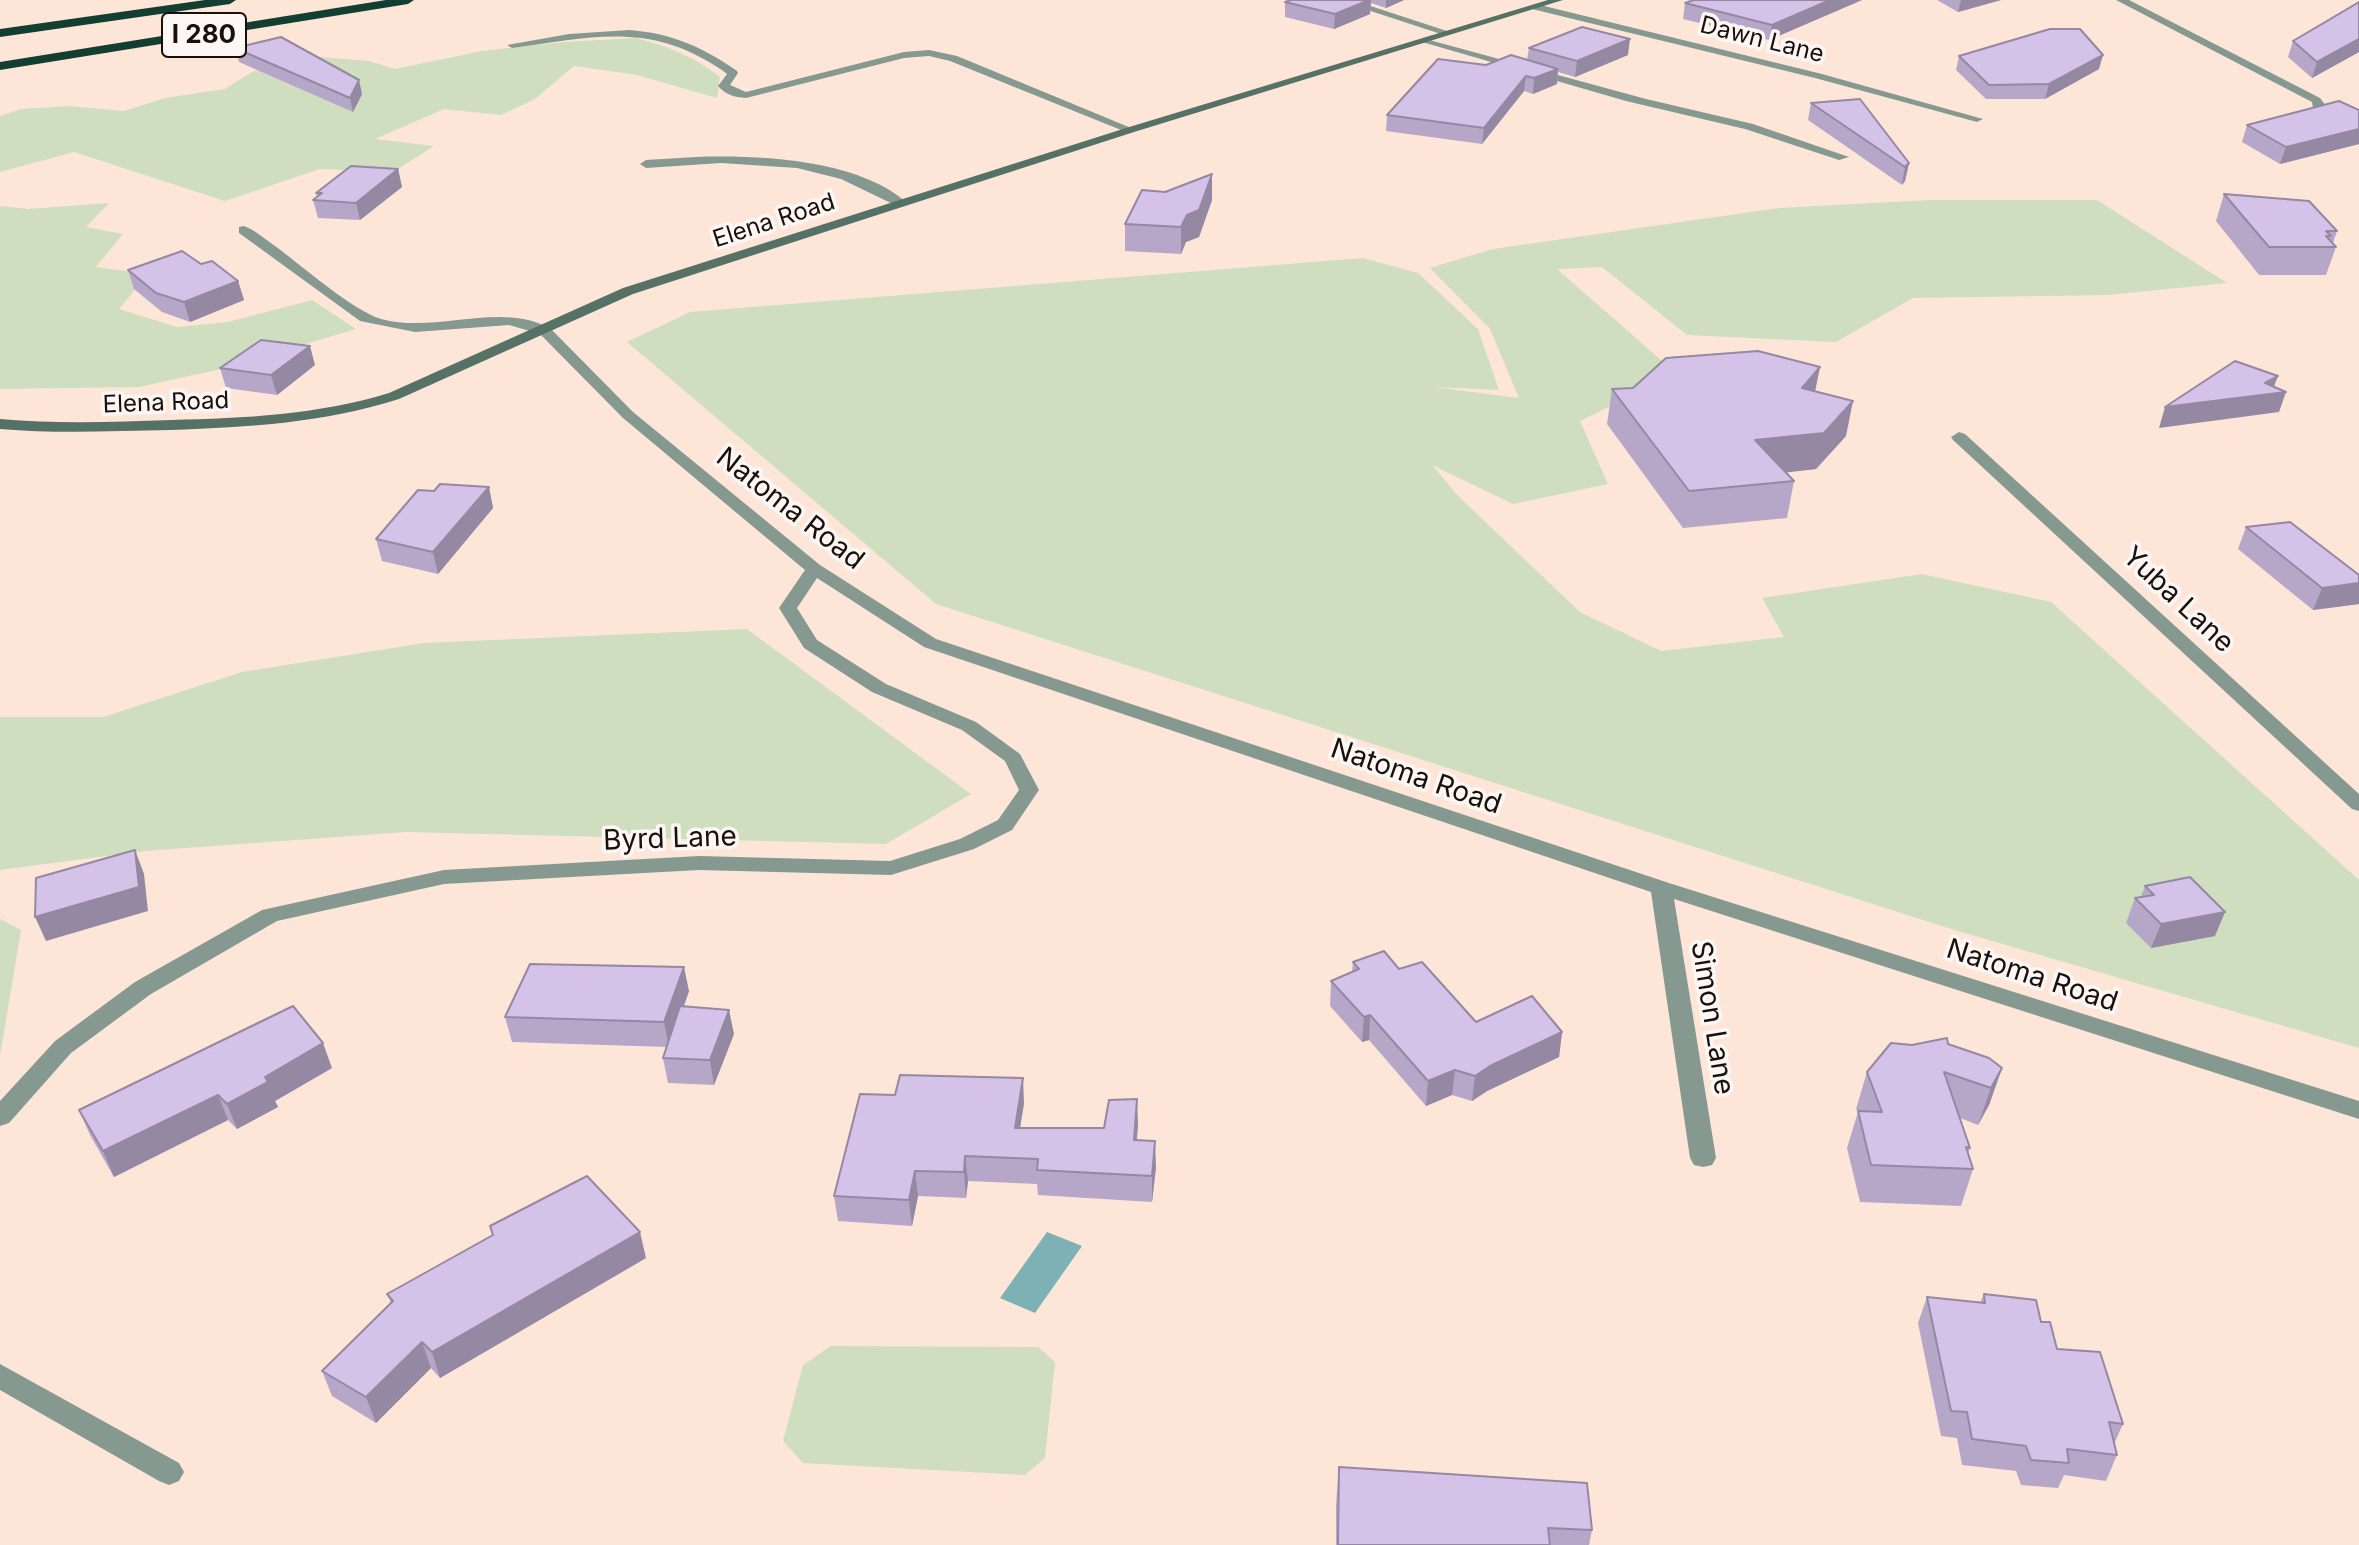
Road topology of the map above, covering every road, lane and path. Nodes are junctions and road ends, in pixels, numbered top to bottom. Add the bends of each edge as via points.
1 (230, 0) edge
2 (408, 0) edge
3 (1342, 0) edge
4 (1558, 0) edge
5 (2121, 0) edge
6 (1536, 7) junction
7 (0, 33) edge
8 (1448, 33) junction
9 (1426, 40) junction
10 (512, 45) dead end
11 (0, 66) edge
12 (2318, 112) edge
13 (1977, 119) dead end
14 (1130, 130) junction
15 (1843, 157) dead end
16 (646, 164) dead end
17 (901, 203) junction
18 (244, 230) dead end
19 (545, 331) junction
20 (0, 424) edge
21 (1959, 437) dead end
22 (814, 569) junction
23 (2359, 805) edge
24 (1661, 888) junction
25 (2359, 1110) edge
26 (0, 1117) edge
27 (1703, 1158) dead end
28 (0, 1376) edge
29 (169, 1472) dead end

1 - 7 highway, I 280
2 - 11 highway, I 280
3 - 8 street
4 - 6 street, Elena Road
5 - 12 street via 2316,100
6 - 8 street, Elena Road
6 - 13 street, Dawn Lane
8 - 9 street, Elena Road
9 - 14 street, Elena Road
9 - 15 street
10 - 14 street via 616,34 668,38 733,73 724,86 746,95 929,53
14 - 17 street, Elena Road
16 - 17 street via 778,162 846,177
17 - 19 street, Elena Road via 628,291
18 - 19 street via 365,318 384,325 416,329 519,320
19 - 20 street, Elena Road via 394,396 331,415 98,428
19 - 22 street, Natoma Road via 628,415
21 - 23 street, Yuba Lane
22 - 24 street, Natoma Road via 930,643
22 - 26 street, Byrd Lane via 788,608 810,644 879,688 969,726 1013,758 1029,790 1005,825 967,844 891,868 699,863 444,877 270,915 143,988 63,1047
24 - 25 street, Natoma Road
24 - 27 street, Simon Lane
28 - 29 street

